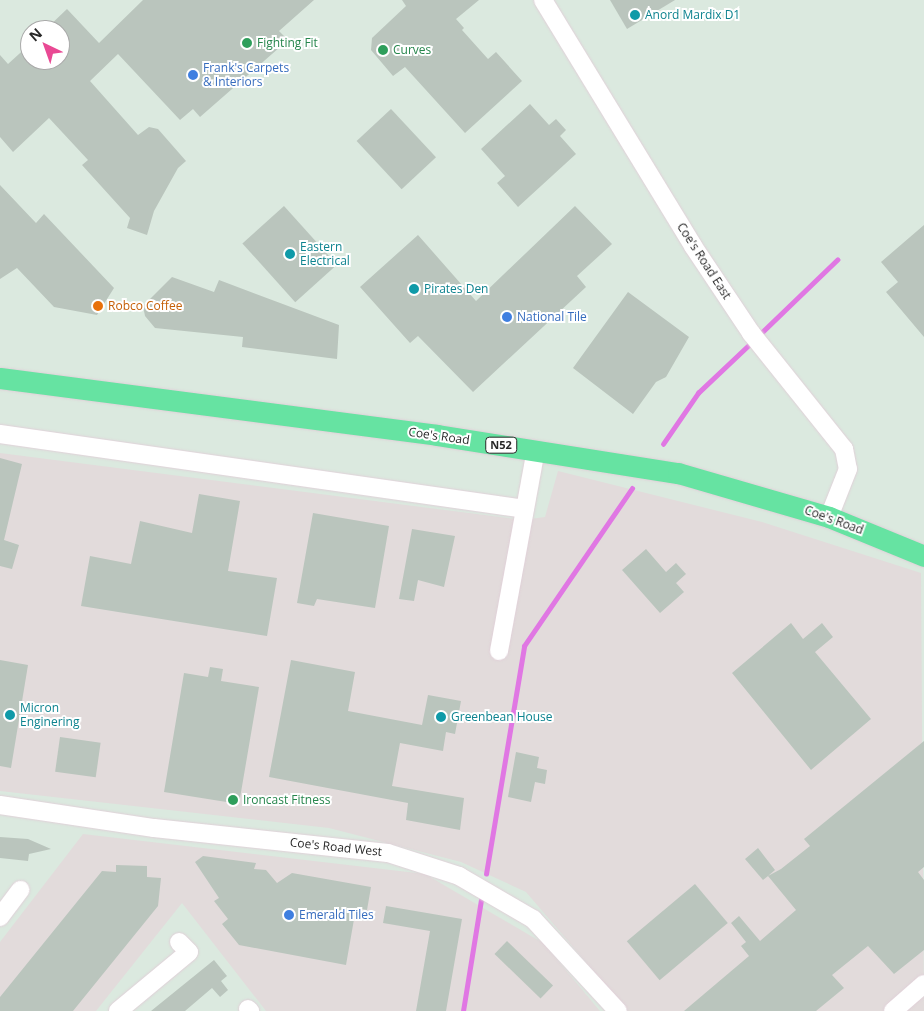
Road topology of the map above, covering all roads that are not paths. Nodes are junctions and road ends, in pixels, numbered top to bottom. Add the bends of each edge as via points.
1 (544, 0) edge
2 (0, 378) edge
3 (0, 434) edge
4 (536, 450) junction
5 (525, 509) junction
6 (829, 517) junction
7 (924, 556) edge
8 (499, 651) dead end
9 (0, 805) edge
10 (20, 890) dead end
11 (0, 917) edge
12 (179, 942) dead end
13 (924, 984) edge
14 (118, 1011) edge
15 (618, 1011) edge
16 (893, 1011) edge

1 - 6 street, Coe's Road East via 756,339 844,449 848,469
2 - 4 main road, Coe's Road / N52
3 - 5 street
4 - 5 street
4 - 6 main road, Coe's Road / N52 via 678,473
5 - 8 street
6 - 7 main road, Coe's Road / N52
9 - 15 street, Coe's Road West via 154,828 388,853 459,876 534,919
10 - 11 street
12 - 14 street via 189,952
13 - 16 street

